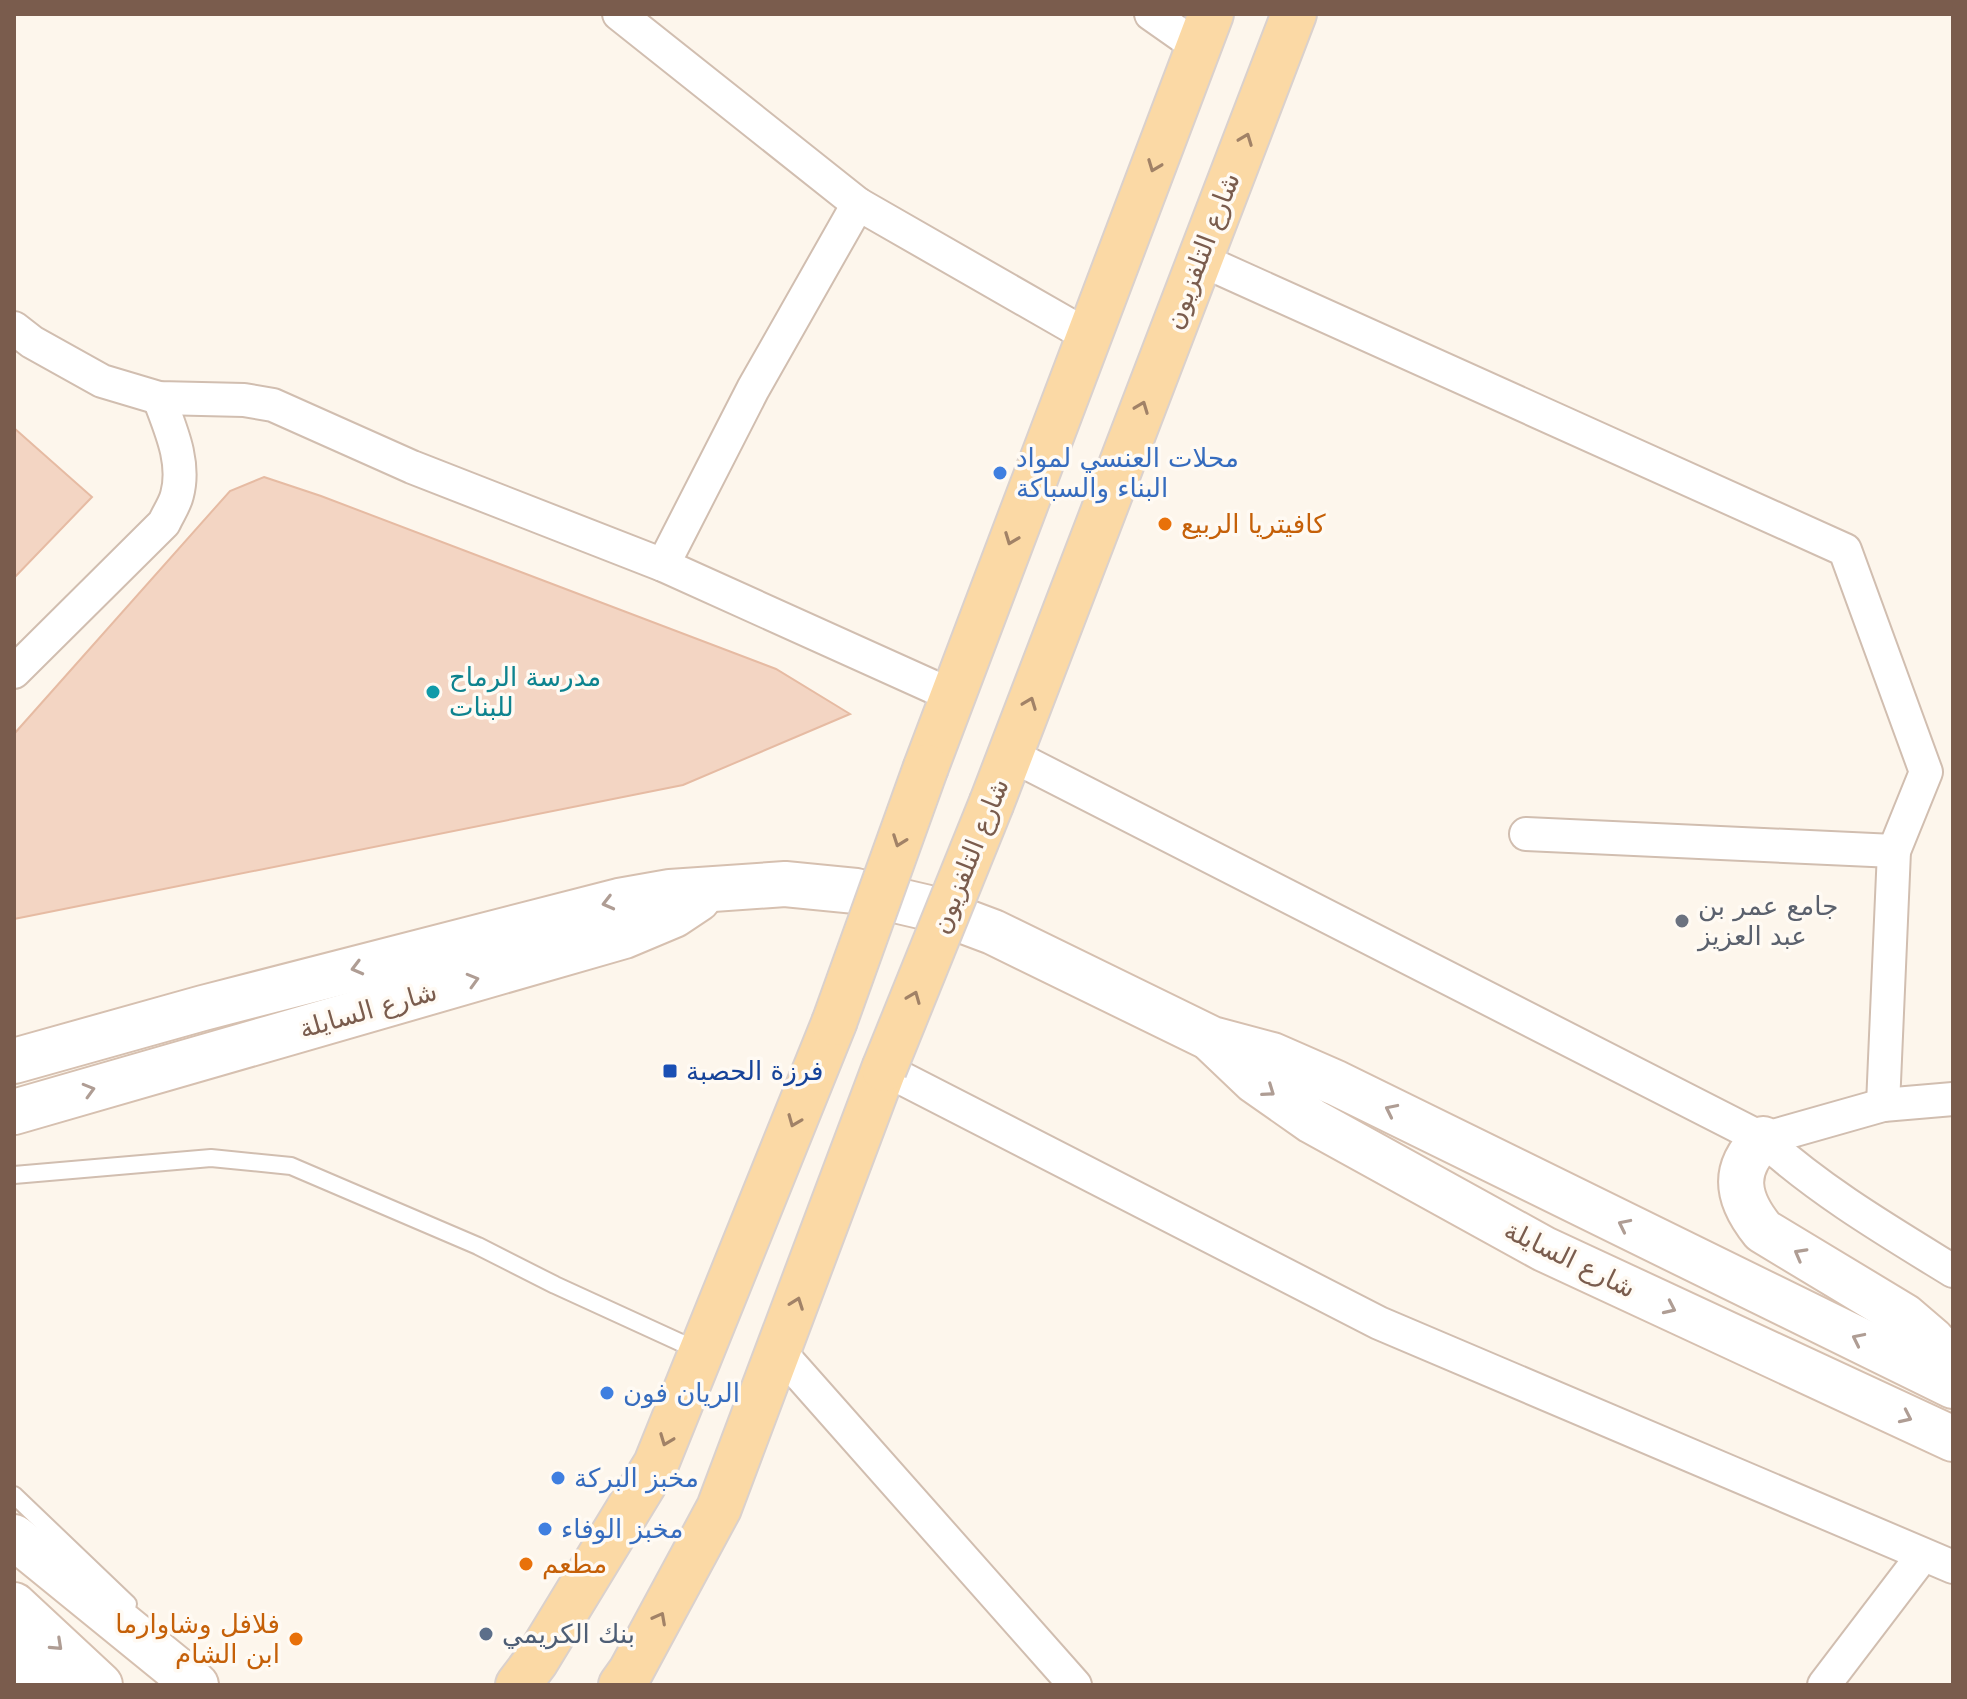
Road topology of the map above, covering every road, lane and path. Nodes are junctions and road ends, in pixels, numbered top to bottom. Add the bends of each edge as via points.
1 (619, 14) edge
2 (1151, 14) edge
3 (1294, 14) edge
4 (1205, 30) edge
5 (858, 204) junction
6 (1199, 259) junction
7 (14, 328) edge
8 (1090, 337) junction
9 (159, 398) junction
10 (663, 565) junction
11 (14, 672) edge
12 (951, 695) junction
13 (1011, 755) junction
14 (1940, 772) edge
15 (1526, 834) dead end
16 (1894, 851) junction
17 (713, 889) junction
18 (1212, 1039) junction
19 (14, 1061) edge
20 (884, 1069) junction
21 (1953, 1099) edge
22 (1883, 1105) junction
23 (14, 1112) edge
24 (1763, 1139) junction
25 (14, 1175) edge
26 (1953, 1271) edge
27 (779, 1351) junction
28 (700, 1352) junction
29 (1953, 1364) edge
30 (1953, 1386) edge
31 (1953, 1439) edge
32 (14, 1495) edge
33 (14, 1537) edge
34 (1923, 1555) junction
35 (1953, 1567) edge
36 (14, 1605) edge
37 (14, 1658) edge
38 (185, 1676) edge
39 (46, 1685) edge
40 (100, 1685) edge
41 (518, 1685) edge
42 (621, 1685) edge
43 (1075, 1685) edge
44 (1824, 1685) edge

1 - 5 street
2 - 4 street
6 -> 3 main road, شارع التلفزيون
4 -> 8 main road
5 - 8 street
5 - 10 street via 753,389
13 -> 6 main road, شارع التلفزيون
6 - 14 street via 1845,550
7 - 9 street via 102,381
8 -> 12 main road
9 - 10 street via 273,405 412,467
9 - 11 street via 180,468 177,495 164,523
10 - 12 street
12 -> 28 main road, bridge via 834,1023
20 -> 13 main road, شارع التلفزيون, bridge
13 - 24 street
14 - 16 street
15 - 16 street
16 - 22 street
17 - 18 main road, شارع السايلة via 785,884 856,891 929,908 1006,938
17 -> 19 main road, شارع السايلة via 619,901
23 -> 17 main road, شارع السايلة via 624,936 674,915
30 -> 18 main road, شارع السايلة via 1336,1083 1272,1055
18 -> 31 main road, شارع السايلة via 1255,1081 1312,1121 1544,1249
27 -> 20 main road, شارع التلفزيون
20 - 34 street via 1379,1323
21 - 22 street
22 - 24 street
24 - 26 street via 1790,1164
29 -> 24 main road via 1904,1316 1763,1231 1742,1197 1741,1181 1751,1150
25 - 28 lane via 211,1158 291,1166 478,1246
42 -> 27 main road, شارع التلفزيون via 719,1508
27 - 43 street
28 -> 41 main road via 656,1464
32 - 38 lane via 141,1616
33 - 38 main road
34 - 35 street
34 - 44 street
36 -> 40 main road
37 - 39 main road

